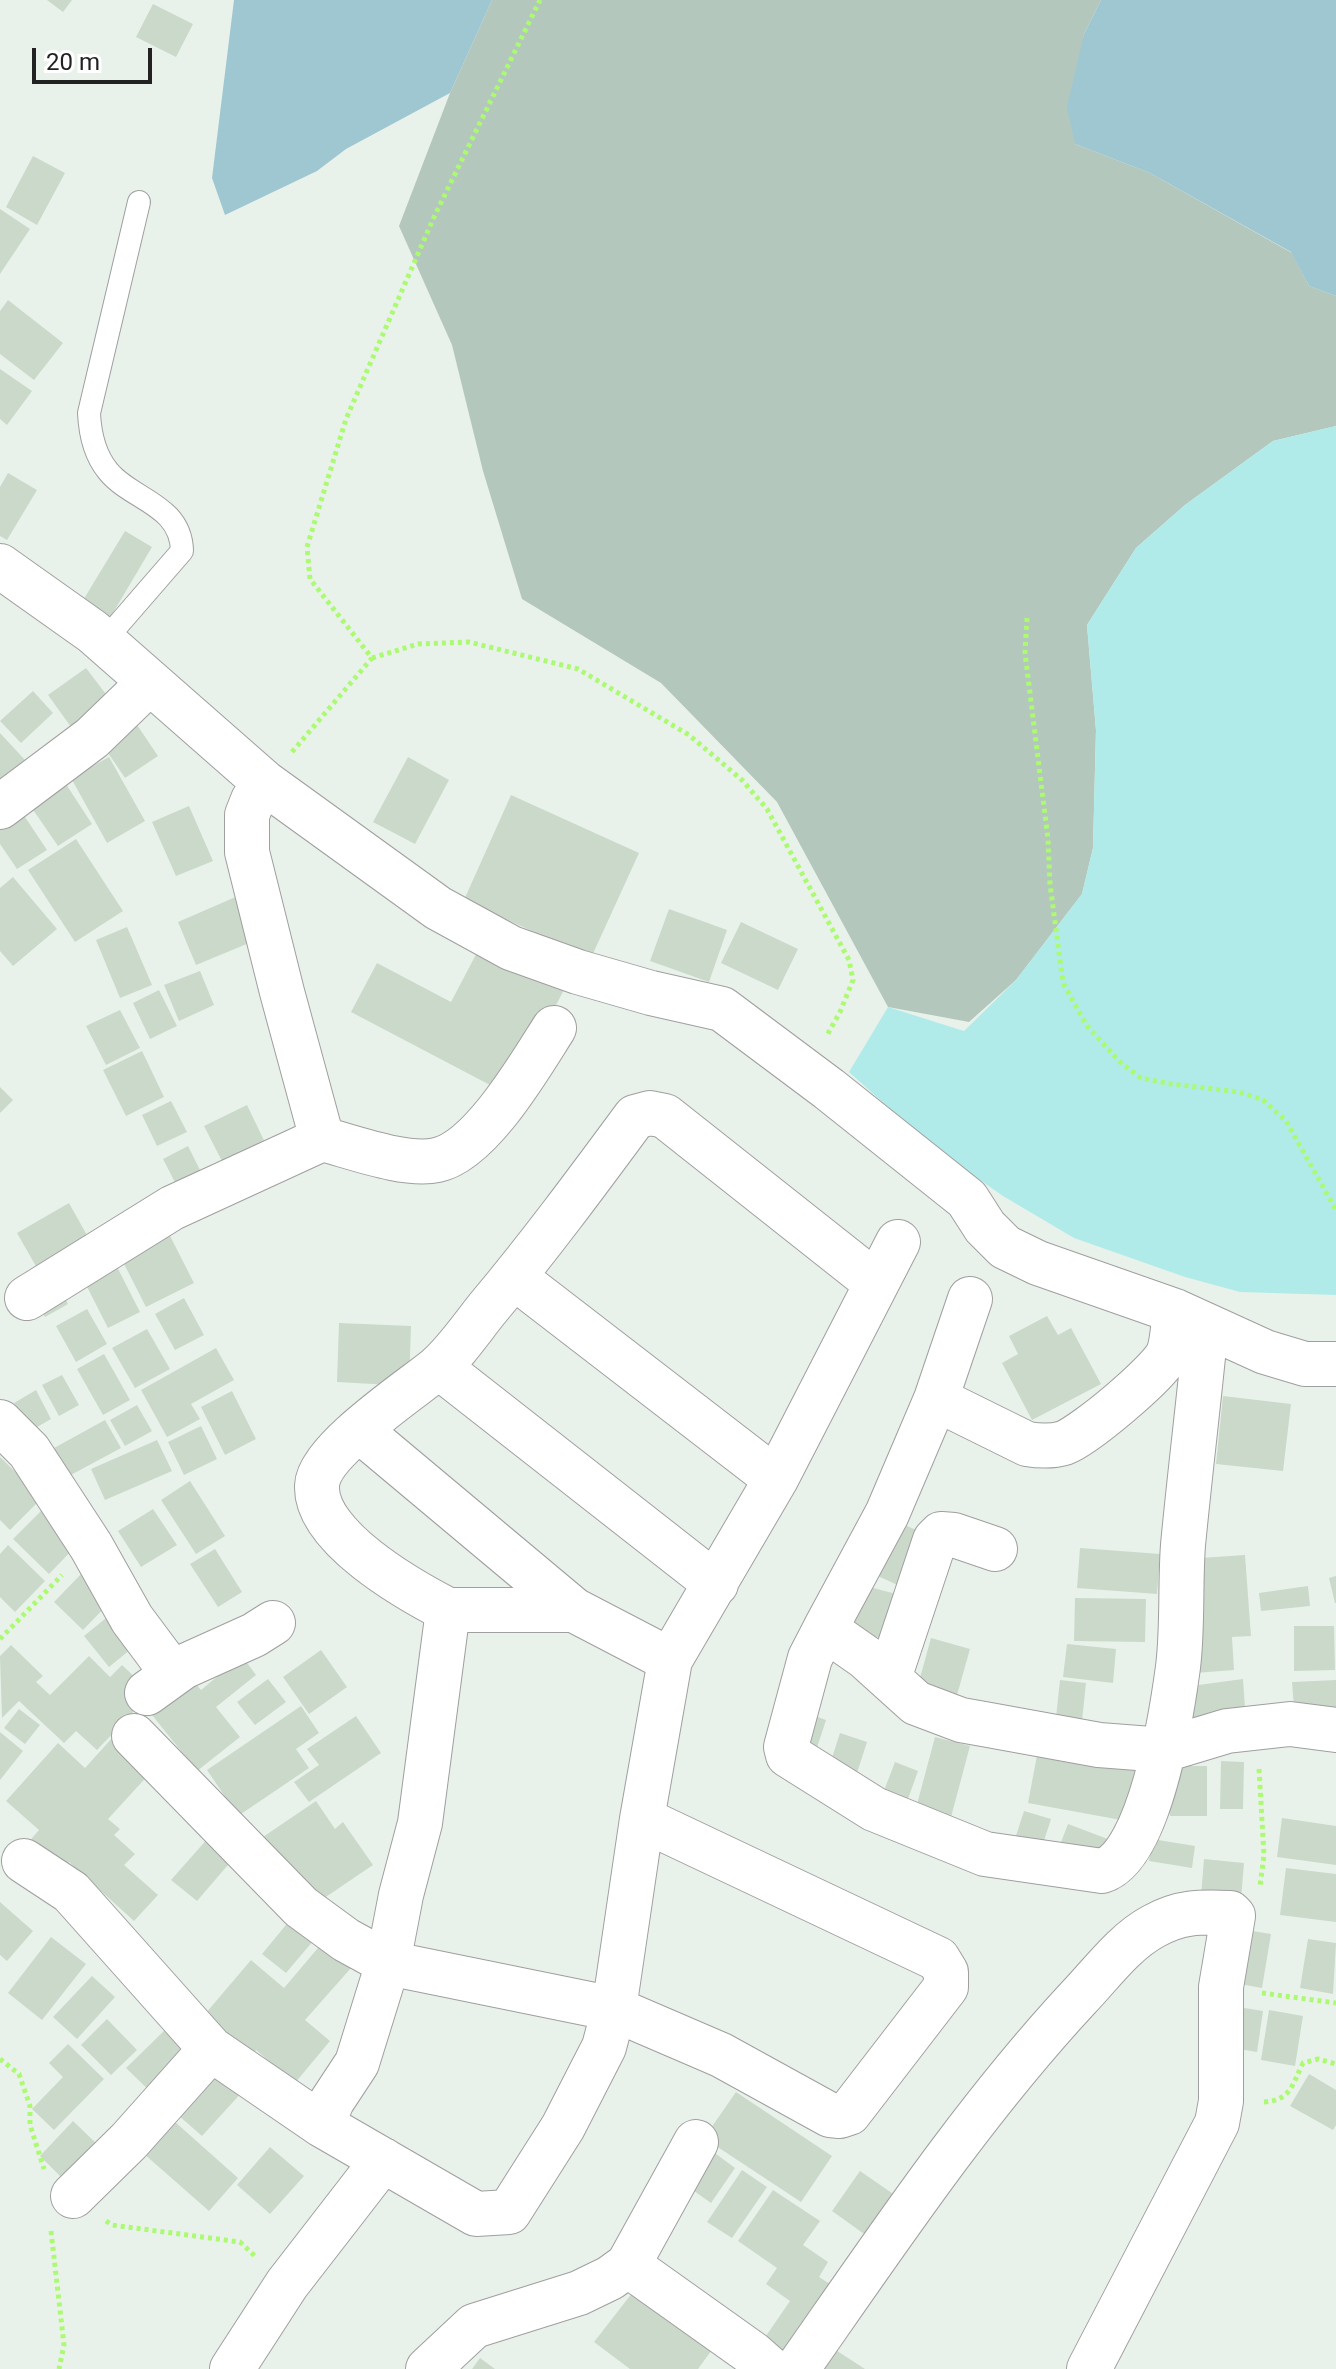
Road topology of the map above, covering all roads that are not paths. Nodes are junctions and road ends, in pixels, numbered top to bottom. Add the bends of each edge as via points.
1 (139, 202) dead end
2 (0, 566) edge
3 (104, 641) junction
4 (150, 682) junction
5 (265, 783) junction
6 (3, 800) edge
7 (554, 1028) dead end
8 (322, 1139) junction
9 (898, 1242) dead end
10 (514, 1277) junction
11 (876, 1283) junction
12 (27, 1298) dead end
13 (970, 1299) dead end
14 (1191, 1319) junction
15 (1336, 1364) edge
16 (439, 1367) junction
17 (936, 1399) junction
18 (0, 1422) edge
19 (359, 1430) junction
20 (776, 1479) junction
21 (995, 1549) dead end
22 (716, 1584) junction
23 (448, 1610) junction
24 (574, 1610) junction
25 (273, 1623) dead end
26 (825, 1629) junction
27 (670, 1660) junction
28 (889, 1678) junction
29 (1336, 1730) edge
30 (134, 1736) dead end
31 (1164, 1750) junction
32 (642, 1819) junction
33 (24, 1861) dead end
34 (388, 1963) junction
35 (614, 2009) junction
36 (211, 2049) junction
37 (322, 2125) junction
38 (696, 2142) dead end
39 (383, 2160) junction
40 (73, 2196) road end
41 (628, 2265) junction
42 (232, 2369) edge
43 (428, 2369) edge
44 (770, 2369) edge
45 (797, 2369) edge
46 (1089, 2369) edge

1 - 3 lane via 89,413 90,438 108,472 165,513 181,537 182,551
2 - 3 street
3 - 4 street
4 - 5 street
4 - 6 street via 92,738
5 - 8 street via 247,815 247,852
5 - 14 street via 438,908 511,948 578,972 722,1009 967,1199 1005,1247
7 - 8 street via 501,1107 456,1151 437,1160 393,1159
8 - 12 street via 172,1208
9 - 11 street
10 - 11 street via 635,1117 650,1113 665,1116
10 - 16 street
10 - 20 street
11 - 20 street
13 - 17 street
14 - 15 street via 1265,1352 1305,1364
14 - 17 street via 1142,1383 1082,1434 1063,1443 1027,1444
14 - 31 street via 1179,1665
16 - 19 street
16 - 22 street
17 - 26 street via 887,1514
18 - 25 street via 29,1451 91,1546 132,1619 160,1684
19 - 23 street via 322,1468 317,1486 322,1507 341,1537 398,1584
19 - 24 street
20 - 22 street
21 - 28 street via 954,1535 941,1534 935,1540
22 - 27 street
23 - 24 street
23 - 34 street via 420,1823
24 - 27 street
26 - 28 street
26 - 31 street via 810,1658 788,1755 874,1809 985,1854 1110,1868 1142,1825
27 - 32 street
28 - 31 street via 916,1703 961,1720 1099,1745
29 - 31 street via 1290,1724 1227,1731
30 - 34 street via 301,1907
32 - 35 street
32 - 35 street via 938,1959 946,1972 946,1987 849,2113 840,2116 818,2110 721,2055
33 - 36 street via 71,1892
34 - 35 street
34 - 37 street via 357,2063
35 - 39 street via 589,2079 509,2212 476,2214
36 - 37 street
36 - 40 street
37 - 39 street
38 - 41 street
39 - 42 street via 287,2284
41 - 43 street via 579,2293 474,2326
41 - 44 street
45 - 46 street via 1033,2047 1125,1948 1172,1918 1196,1911 1231,1914 1221,1987 1217,2123

